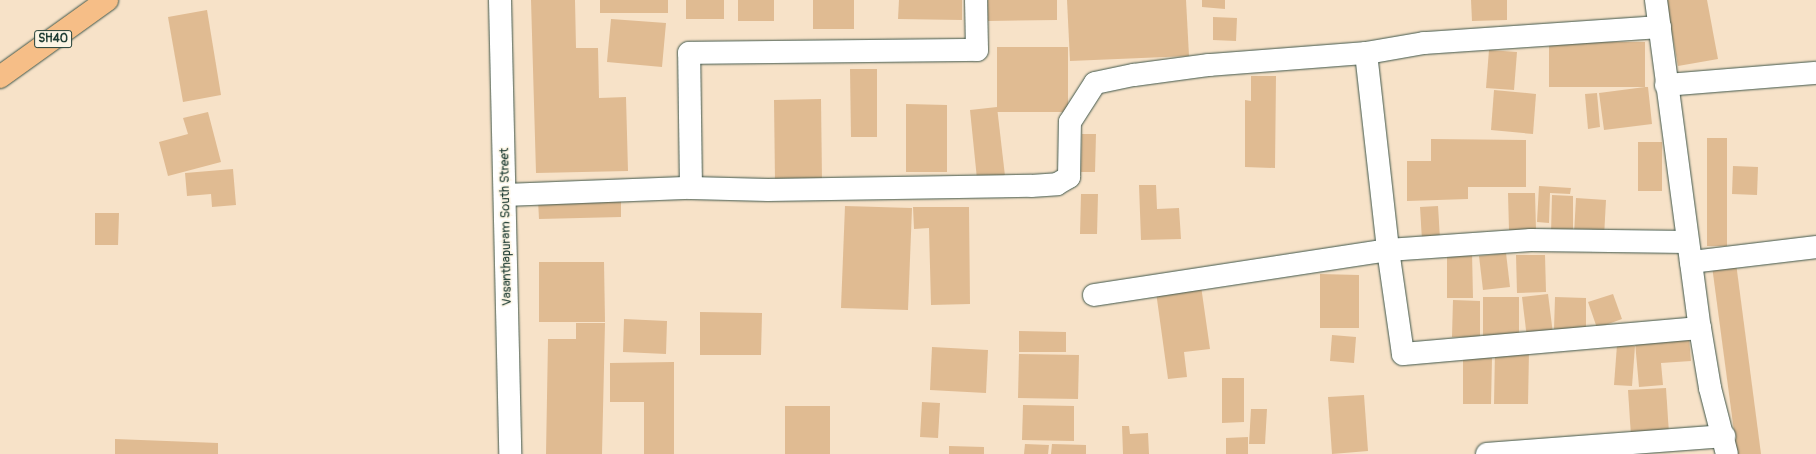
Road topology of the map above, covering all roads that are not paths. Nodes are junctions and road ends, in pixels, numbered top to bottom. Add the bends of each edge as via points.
1 (107, 0) edge
2 (500, 0) edge
3 (976, 0) edge
4 (1656, 0) edge
5 (1660, 27) junction
6 (1366, 52) junction
7 (1816, 73) edge
8 (0, 77) edge
9 (1666, 84) junction
10 (691, 188) junction
11 (505, 195) junction
12 (1816, 248) edge
13 (1388, 250) junction
14 (1689, 252) junction
15 (1094, 295) dead end
16 (1700, 328) junction
17 (1726, 445) edge
18 (510, 454) edge
19 (1487, 454) edge

1 - 8 main road, SH40
2 - 11 street, Vasanthapuram South Street
3 - 10 street via 977,50 689,53
4 - 5 street
5 - 6 street via 1424,43
5 - 9 street
6 - 10 street via 1209,65 1094,83 1070,122 1069,177 1057,184 768,190
6 - 13 street
7 - 9 street
9 - 14 street
10 - 11 street
11 - 18 street, Vasanthapuram South Street
12 - 14 street
13 - 14 street via 1532,240
13 - 15 street
13 - 16 street via 1403,354
14 - 16 street
16 - 17 street via 1710,388
17 - 19 street

